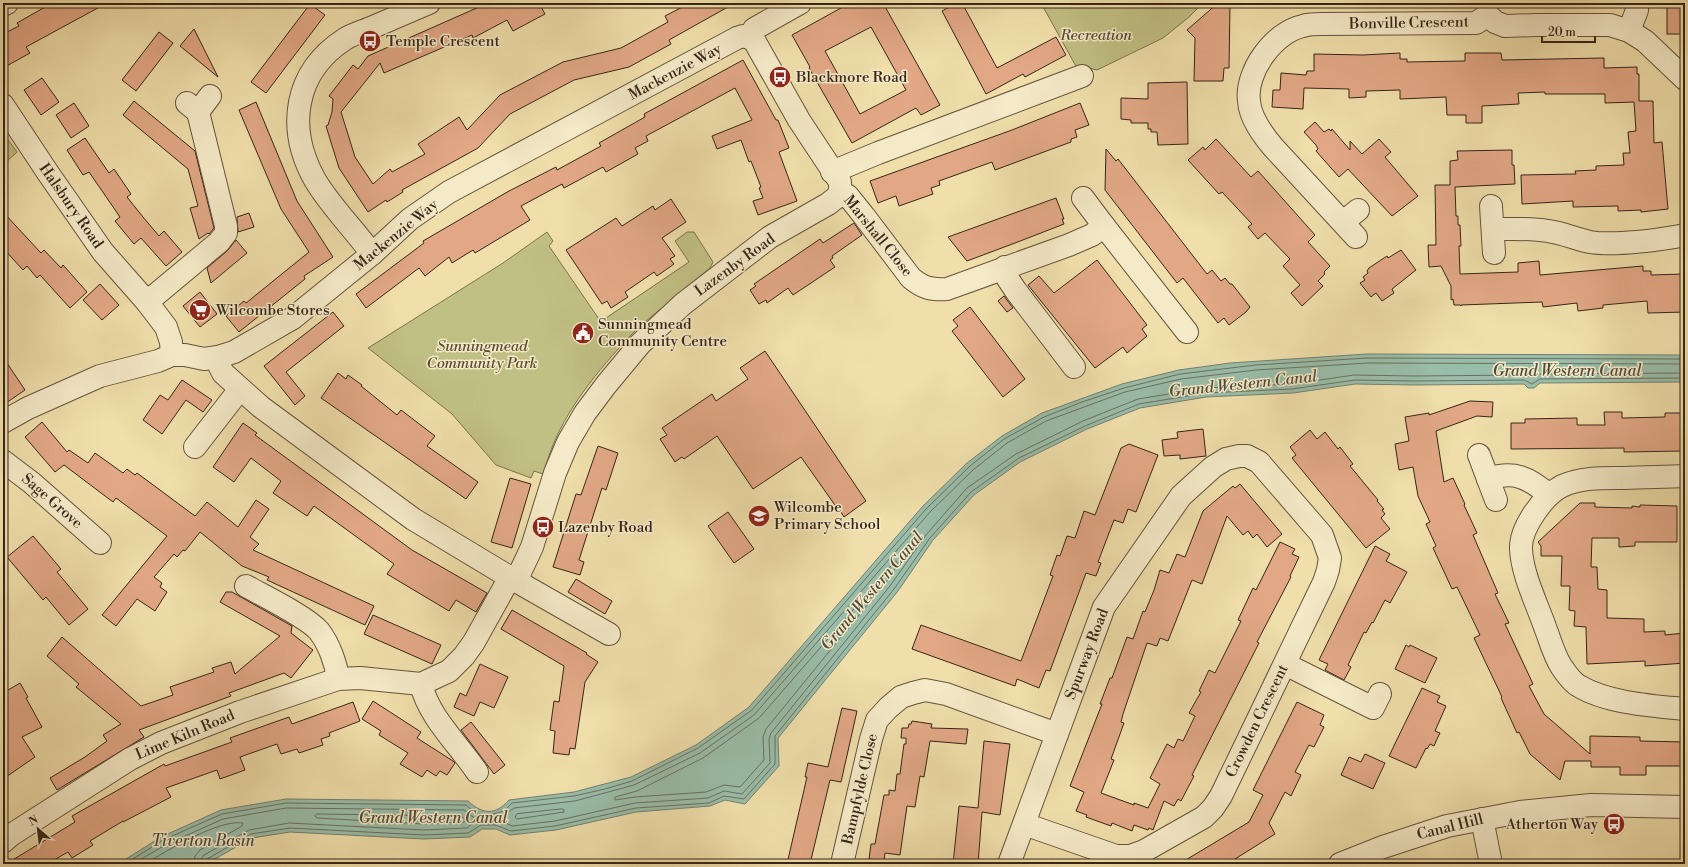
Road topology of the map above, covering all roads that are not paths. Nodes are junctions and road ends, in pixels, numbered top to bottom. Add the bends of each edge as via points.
1 (7, 3) edge
2 (429, 3) edge
3 (800, 3) edge
4 (1637, 3) edge
5 (3, 5) edge
6 (1486, 9) edge
7 (1629, 31) junction
8 (750, 38) junction
9 (1082, 76) dead end
10 (1685, 79) edge
11 (198, 104) dead end
12 (5, 112) edge
13 (836, 182) junction
14 (1083, 198) dead end
15 (1491, 206) dead end
16 (1352, 223) dead end
17 (1104, 226) junction
18 (1493, 230) junction
19 (1685, 235) edge
20 (1494, 253) dead end
21 (372, 254) junction
22 (1004, 267) junction
23 (146, 302) junction
24 (1175, 326) dead end
25 (172, 355) junction
26 (218, 357) junction
27 (1074, 367) dead end
28 (240, 389) junction
29 (3, 422) edge
30 (195, 447) dead end
31 (1479, 455) dead end
32 (1253, 458) joint
33 (3, 461) edge
34 (1685, 476) edge
35 (1488, 479) junction
36 (1549, 495) junction
37 (1496, 500) dead end
38 (104, 546) dead end
39 (513, 579) junction
40 (246, 586) dead end
41 (609, 634) dead end
42 (1285, 664) junction
43 (338, 679) junction
44 (421, 684) junction
45 (1373, 707) dead end
46 (1685, 709) edge
47 (1057, 734) junction
48 (478, 772) dead end
49 (1685, 808) edge
50 (1482, 819) junction
51 (1024, 824) junction
52 (6, 847) edge
53 (842, 864) edge
54 (1009, 864) edge
55 (1340, 864) edge
56 (1491, 864) edge

1 - 5 street
2 - 21 street via 346,38 327,53 311,73 301,97 298,113 299,133 304,156 333,207
3 - 8 street via 754,29
4 - 7 street
6 - 7 street, Bonville Crescent via 1495,22 1505,26 1610,25
6 - 16 street, Bonville Crescent via 1476,23 1302,26 1287,32 1261,57 1249,88 1240,102 1265,137
7 - 10 street, Bonville Crescent via 1645,41
8 - 13 street via 755,42
8 - 21 street, Mackenzie Way via 737,38 462,185 410,219
9 - 13 street via 878,153
11 - 23 street via 226,233 219,242
12 - 23 street, Halsbury Road via 103,252
13 - 22 street, Marshall Close via 920,286 932,290 947,289
13 - 39 street, Lazenby Road via 837,197 770,237 731,266 683,304 640,344 594,402 568,442 555,473 532,547
14 - 17 street
15 - 18 street
17 - 22 street, Marshall Close via 1092,235 1069,245
17 - 24 street
18 - 19 street via 1521,228 1549,231 1590,242 1657,240
18 - 20 street
21 - 26 street, Mackenzie Way via 293,318 239,349
22 - 27 street via 1016,291
23 - 25 street, Halsbury Road via 166,328
25 - 26 street, Mackenzie Way via 204,359
25 - 29 street, Mackenzie Way via 100,376
26 - 28 street via 223,373
28 - 30 street
28 - 39 street via 413,519
31 - 35 street
32 - 42 street, Crowden Crescent via 1265,467 1322,535 1330,558 1324,582
32 - 47 street, Spurway Road via 1238,456 1226,459 1213,467 1181,496 1104,606
33 - 38 street, Sage Grove
34 - 36 street via 1576,480
35 - 36 street via 1507,474 1522,477
35 - 37 street
36 - 46 street via 1529,522 1523,534 1521,548 1524,569 1561,666 1578,686 1590,692 1634,703
39 - 41 street
39 - 44 street via 464,656 449,671
40 - 43 street via 310,622 319,631 336,666
42 - 45 street
42 - 51 street, Crowden Crescent via 1221,796 1204,817 1144,851 1130,856 1116,856
43 - 44 street, Lime Kiln Road via 360,678
43 - 52 street, Lime Kiln Road via 240,712 161,743 82,788 11,835
44 - 48 street via 423,696
47 - 51 street, Spurway Road
47 - 53 street, Bampfylde Close via 946,694 925,690 901,697 877,720
49 - 50 street, Canal Hill via 1591,805 1520,812
50 - 55 street, Canal Hill via 1417,835
50 - 56 street
51 - 54 street, Spurway Road

